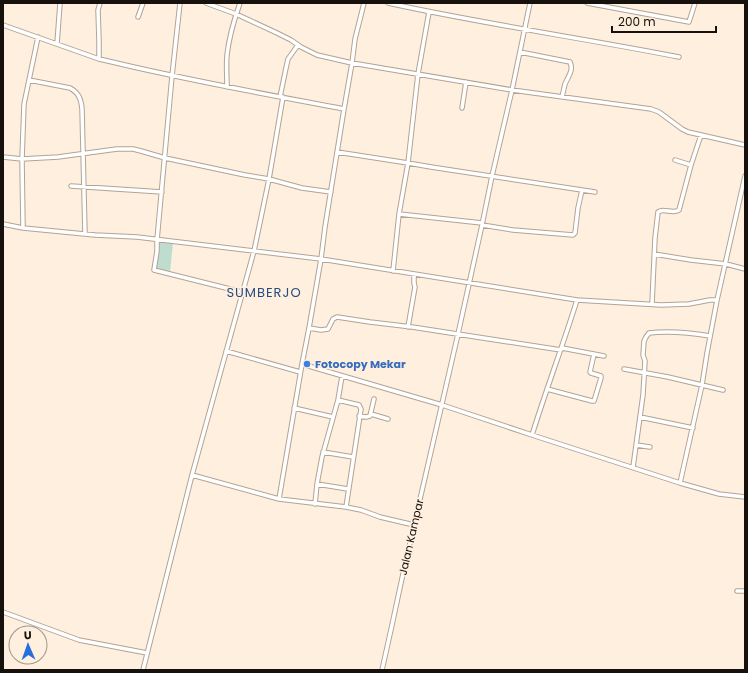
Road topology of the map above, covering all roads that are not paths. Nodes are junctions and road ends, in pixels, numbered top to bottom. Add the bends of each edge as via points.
1 (60, 3) edge
2 (100, 3) edge
3 (143, 3) edge
4 (180, 3) edge
5 (206, 3) edge
6 (240, 3) edge
7 (364, 3) edge
8 (388, 3) edge
9 (530, 3) edge
10 (587, 3) edge
11 (695, 3) edge
12 (429, 12) junction
13 (236, 14) junction
14 (138, 17) dead end
15 (3, 25) edge
16 (524, 29) junction
17 (38, 37) junction
18 (57, 44) junction
19 (299, 46) junction
20 (520, 52) junction
21 (679, 56) dead end
22 (98, 59) junction
23 (352, 63) junction
24 (418, 74) junction
25 (172, 76) junction
26 (29, 80) junction
27 (466, 82) junction
28 (227, 87) junction
29 (512, 90) junction
30 (282, 97) junction
31 (562, 97) junction
32 (462, 108) dead end
33 (344, 109) junction
34 (701, 135) junction
35 (745, 145) edge
36 (337, 152) junction
37 (83, 154) junction
38 (3, 157) edge
39 (165, 158) junction
40 (22, 159) junction
41 (675, 160) dead end
42 (408, 163) junction
43 (691, 165) junction
44 (492, 176) junction
45 (745, 176) edge
46 (269, 179) junction
47 (71, 186) dead end
48 (83, 187) junction
49 (582, 190) junction
50 (162, 192) junction
51 (330, 192) junction
52 (595, 192) dead end
53 (399, 214) junction
54 (3, 224) edge
55 (482, 224) junction
56 (23, 228) junction
57 (85, 234) junction
58 (157, 240) junction
59 (254, 251) junction
60 (654, 254) junction
61 (320, 259) junction
62 (726, 264) junction
63 (745, 269) edge
64 (394, 271) junction
65 (414, 274) junction
66 (470, 283) junction
67 (242, 292) junction
68 (578, 300) junction
69 (717, 300) junction
70 (652, 304) junction
71 (408, 327) junction
72 (309, 328) junction
73 (458, 334) junction
74 (710, 336) junction
75 (560, 349) junction
76 (226, 351) junction
77 (594, 354) junction
78 (604, 356) dead end
79 (302, 364) junction
80 (624, 369) dead end
81 (300, 372) junction
82 (644, 373) junction
83 (342, 376) junction
84 (702, 385) junction
85 (547, 389) junction
86 (723, 390) dead end
87 (374, 399) dead end
88 (338, 400) junction
89 (442, 405) junction
90 (294, 408) junction
91 (371, 414) junction
92 (360, 416) junction
93 (333, 417) junction
94 (640, 417) junction
95 (388, 419) dead end
96 (693, 428) junction
97 (532, 435) junction
98 (636, 445) junction
99 (650, 447) dead end
100 (323, 452) junction
101 (353, 457) junction
102 (633, 467) junction
103 (192, 475) junction
104 (680, 483) junction
105 (317, 484) junction
106 (348, 489) junction
107 (745, 497) edge
108 (279, 499) junction
109 (315, 504) junction
110 (346, 507) junction
111 (414, 525) junction
112 (737, 591) dead end
113 (745, 591) edge
114 (3, 612) edge
115 (147, 653) junction
116 (143, 670) edge
117 (382, 670) edge

1 - 18 street
2 - 22 street
3 - 14 street
4 - 25 street
5 - 13 street
6 - 13 street
7 - 23 street
8 - 12 street
9 - 16 street, Jalan Kampar
10 - 11 street via 689,22
12 - 16 street
12 - 24 street
13 - 19 street
13 - 28 street via 227,55
15 - 17 street
16 - 20 street, Jalan Kampar
16 - 21 street
17 - 18 street
17 - 26 street
18 - 22 street
19 - 23 street via 317,55
19 - 30 street via 287,64
20 - 29 street, Jalan Kampar
20 - 31 street via 572,64
22 - 25 street
23 - 24 street
23 - 33 street
24 - 27 street
24 - 42 street
25 - 28 street
25 - 39 street
26 - 37 street via 70,88 78,95 82,109
26 - 40 street via 24,104
27 - 29 street
27 - 32 street
28 - 30 street
29 - 31 street
29 - 44 street, Jalan Kampar
30 - 33 street
30 - 46 street
31 - 34 street via 651,109 684,130
33 - 36 street
34 - 35 street
34 - 43 street
36 - 42 street
36 - 51 street
37 - 39 street via 129,149
37 - 40 street
37 - 48 street
38 - 40 street
39 - 46 street
39 - 50 street
40 - 56 street
41 - 43 street
42 - 44 street
42 - 53 street
43 - 60 street via 679,210 659,211
44 - 49 street
44 - 55 street, Jalan Kampar
45 - 62 street
46 - 51 street
46 - 59 street
47 - 48 street
48 - 50 street
48 - 57 street
49 - 52 street
49 - 55 street via 573,235 513,230
50 - 58 street
51 - 61 street
53 - 55 street
53 - 64 street
54 - 56 street
55 - 66 street, Jalan Kampar
56 - 57 street
57 - 58 street
58 - 59 street
58 - 67 street via 154,270
59 - 61 street
59 - 67 street
60 - 62 street
60 - 70 street
61 - 64 street
61 - 72 street
62 - 63 street
62 - 69 street
64 - 65 street
65 - 66 street
65 - 71 street via 416,287
66 - 68 street
66 - 73 street, Jalan Kampar
67 - 76 street
68 - 70 street
68 - 75 street
69 - 70 street via 678,305
69 - 74 street
71 - 72 street via 337,317 326,330
71 - 73 street
72 - 79 street
73 - 75 street
73 - 89 street, Jalan Kampar
74 - 82 street via 648,333 644,341
74 - 84 street
75 - 77 street
75 - 85 street
76 - 81 street
76 - 103 street
77 - 78 street
77 - 85 street via 590,372 601,378 594,401
79 - 81 street
79 - 83 street
80 - 82 street
81 - 90 street
82 - 84 street
82 - 94 street
83 - 88 street
83 - 89 street
84 - 86 street
84 - 96 street
85 - 97 street
87 - 91 street
88 - 92 street via 359,405
88 - 93 street
89 - 97 street
89 - 111 street, Jalan Kampar
90 - 93 street
90 - 108 street
91 - 92 street via 369,417
91 - 95 street
92 - 101 street
93 - 100 street
94 - 96 street
94 - 98 street
96 - 104 street
97 - 102 street
98 - 99 street
98 - 102 street
100 - 101 street
100 - 105 street
101 - 106 street
102 - 104 street
103 - 108 street
103 - 115 street
104 - 107 street via 719,494
105 - 106 street
105 - 109 street
106 - 110 street
108 - 109 street
109 - 110 street
110 - 111 street
111 - 117 street, Jalan Kampar
112 - 113 street
114 - 115 street via 79,640
115 - 116 street

